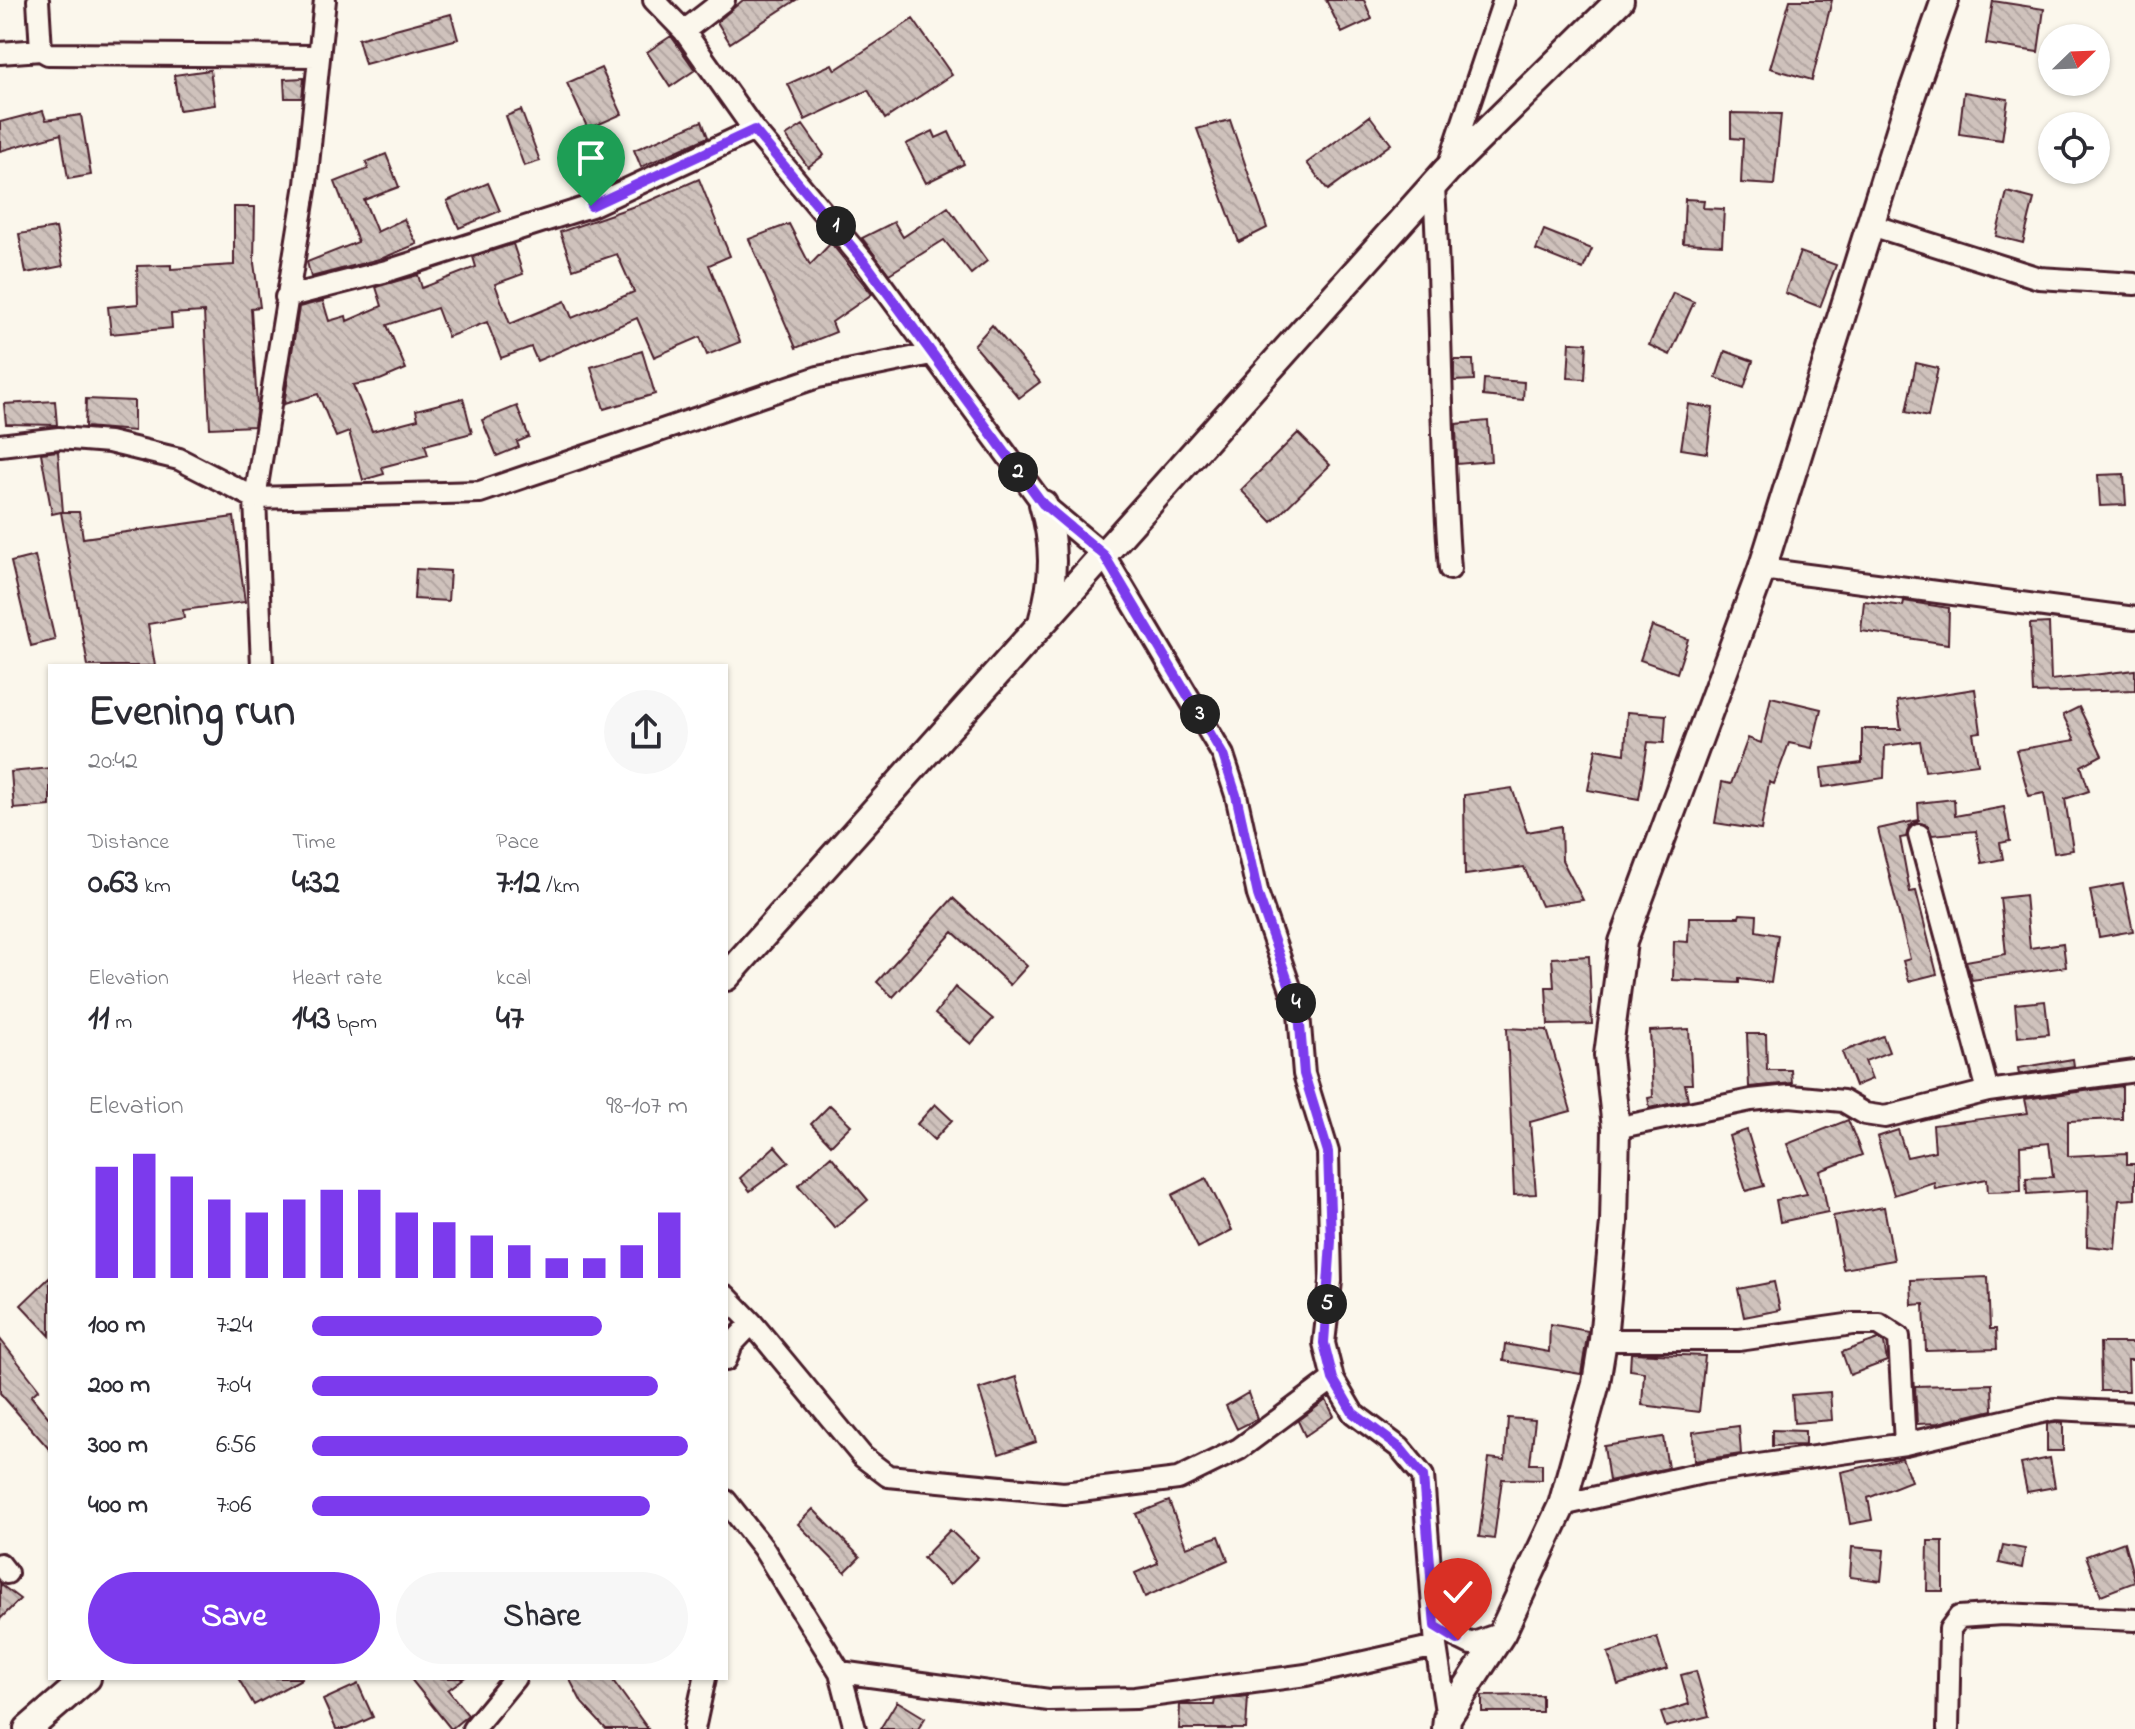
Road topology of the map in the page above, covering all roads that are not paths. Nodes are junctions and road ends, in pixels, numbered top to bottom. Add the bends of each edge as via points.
1 (38, 0) edge
2 (325, 0) edge
3 (654, 0) edge
4 (724, 0) edge
5 (1504, 0) edge
6 (1620, 0) edge
7 (1945, 0) edge
8 (684, 31) junction
9 (41, 50) junction
10 (0, 53) edge
11 (318, 56) junction
12 (754, 130) junction
13 (1440, 179) junction
14 (1871, 225) junction
15 (2135, 284) edge
16 (286, 297) junction
17 (931, 354) junction
18 (0, 445) edge
19 (255, 498) junction
20 (1043, 504) junction
21 (1104, 555) junction
22 (1450, 569) dead end
23 (1762, 569) junction
24 (2135, 618) edge
25 (1041, 624) junction
26 (262, 664) edge
27 (1919, 835) dead end
28 (728, 975) edge
29 (2135, 1071) edge
30 (1988, 1091) junction
31 (1616, 1128) junction
32 (728, 1298) edge
33 (752, 1323) junction
34 (1603, 1340) junction
35 (728, 1355) edge
36 (1333, 1379) junction
37 (2135, 1413) edge
38 (1905, 1444) junction
39 (1562, 1505) junction
40 (729, 1511) edge
41 (2135, 1620) edge
42 (1502, 1633) junction
43 (1435, 1636) junction
44 (840, 1672) junction
45 (85, 1680) edge
46 (513, 1680) edge
47 (705, 1680) edge
48 (1447, 1723) edge
49 (28, 1729) edge
50 (473, 1729) edge
51 (694, 1729) edge
52 (855, 1729) edge
53 (1948, 1729) edge

1 - 9 street
2 - 11 street
3 - 8 street
4 - 8 street
5 - 13 street
6 - 13 street
7 - 14 street
8 - 12 street
9 - 10 street
9 - 11 street
11 - 16 street via 306,184
12 - 16 street via 591,206
12 - 17 street via 867,265
13 - 21 street
13 - 22 street via 1441,423
14 - 15 street via 2039,278
14 - 23 street
16 - 19 street
17 - 19 street via 818,377 480,492
17 - 20 street
18 - 19 street via 59,438 109,442 179,459
19 - 26 street
20 - 21 street
20 - 25 street via 1053,536 1053,568
21 - 25 street
21 - 36 street via 1223,755 1258,895 1299,1013 1304,1074 1330,1166 1331,1281 1324,1343
23 - 24 street
23 - 31 street via 1623,942 1608,1055
25 - 28 street
27 - 30 street
29 - 30 street
30 - 31 street via 1885,1117 1865,1114 1843,1101 1790,1096
31 - 34 street
32 - 33 street
33 - 35 street
33 - 36 street via 863,1457 888,1476 1064,1493 1178,1479 1239,1449
34 - 38 street via 1739,1340 1879,1324 1899,1337
34 - 39 street
36 - 43 street via 1353,1413 1400,1448 1423,1476
37 - 38 street via 2055,1409
38 - 39 street via 1702,1473
39 - 42 street
40 - 44 street via 763,1548
41 - 53 street via 1959,1617 1950,1629
42 - 43 street via 1471,1644
42 - 48 street
43 - 44 street via 1306,1675 1135,1698 1049,1700
43 - 48 street
44 - 52 street
45 - 49 street
46 - 50 street
47 - 51 street

